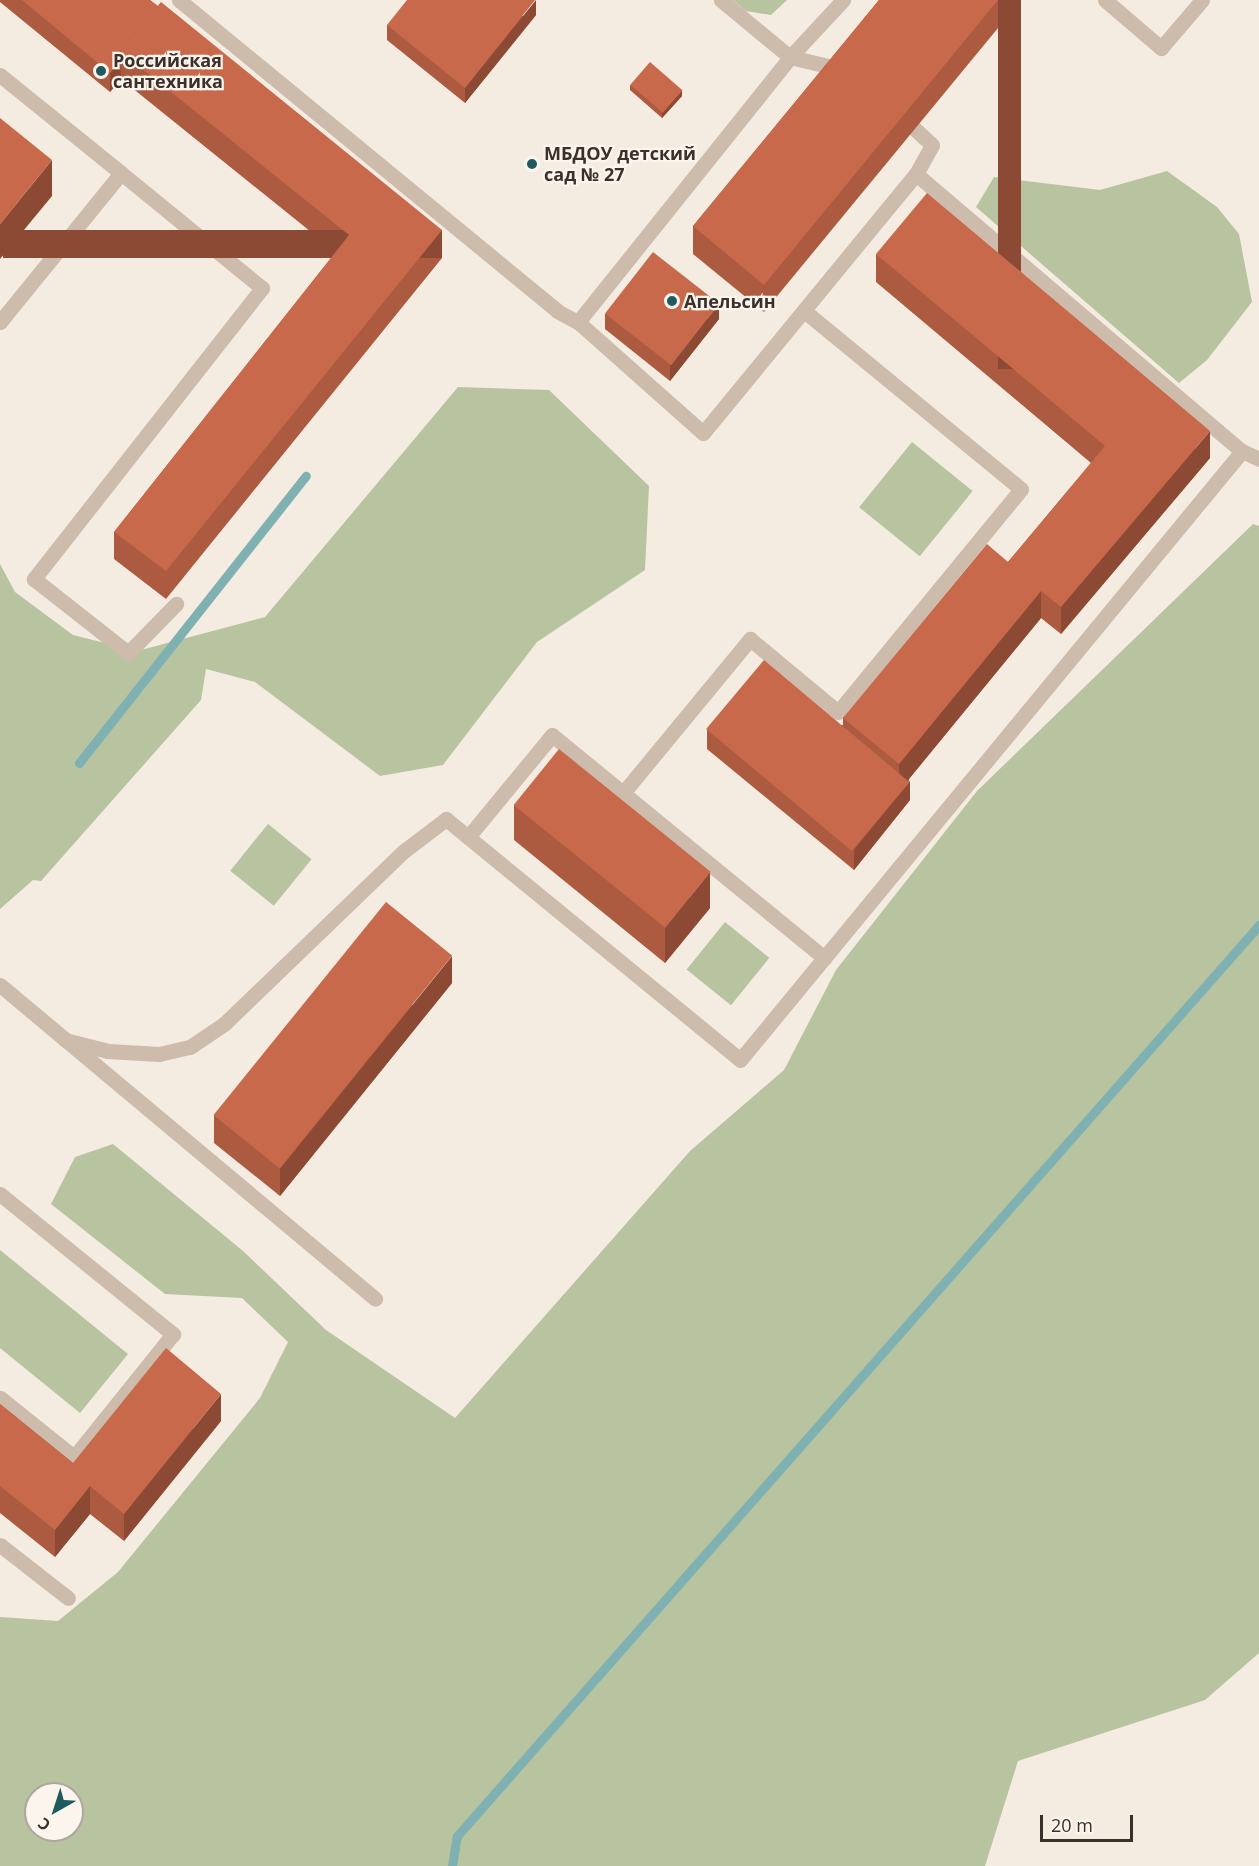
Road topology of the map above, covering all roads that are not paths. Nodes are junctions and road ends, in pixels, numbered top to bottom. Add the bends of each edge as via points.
1 (179, 0) edge
2 (721, 0) edge
3 (843, 0) edge
4 (1105, 0) edge
5 (1202, 0) edge
6 (789, 57) junction
7 (845, 70) edge
8 (0, 75) edge
9 (915, 129) edge
10 (121, 173) junction
11 (916, 174) junction
12 (804, 311) junction
13 (0, 322) edge
14 (578, 322) junction
15 (1242, 451) junction
16 (1259, 459) edge
17 (176, 604) dead end
18 (623, 793) junction
19 (468, 837) junction
20 (824, 958) junction
21 (0, 985) edge
22 (64, 1040) junction
23 (0, 1194) edge
24 (375, 1299) dead end
25 (2, 1404) edge
26 (0, 1545) edge
27 (68, 1598) dead end

1 - 14 street via 557,310
2 - 6 street
3 - 6 street
4 - 5 street via 1161,48
6 - 7 street
6 - 14 street
8 - 10 street
9 - 11 street via 932,145
10 - 13 street
10 - 17 street via 262,288 34,579 128,653
11 - 12 street
11 - 15 street
12 - 14 street via 703,433
12 - 18 street via 1022,489 838,712 750,639
15 - 16 street
15 - 20 street
18 - 19 street via 552,735
18 - 20 street
19 - 20 street via 740,1060
19 - 22 street via 446,819 404,851 224,1024 190,1047 159,1054 108,1052
21 - 22 street
22 - 24 street
23 - 25 street via 173,1334 74,1457
26 - 27 street

